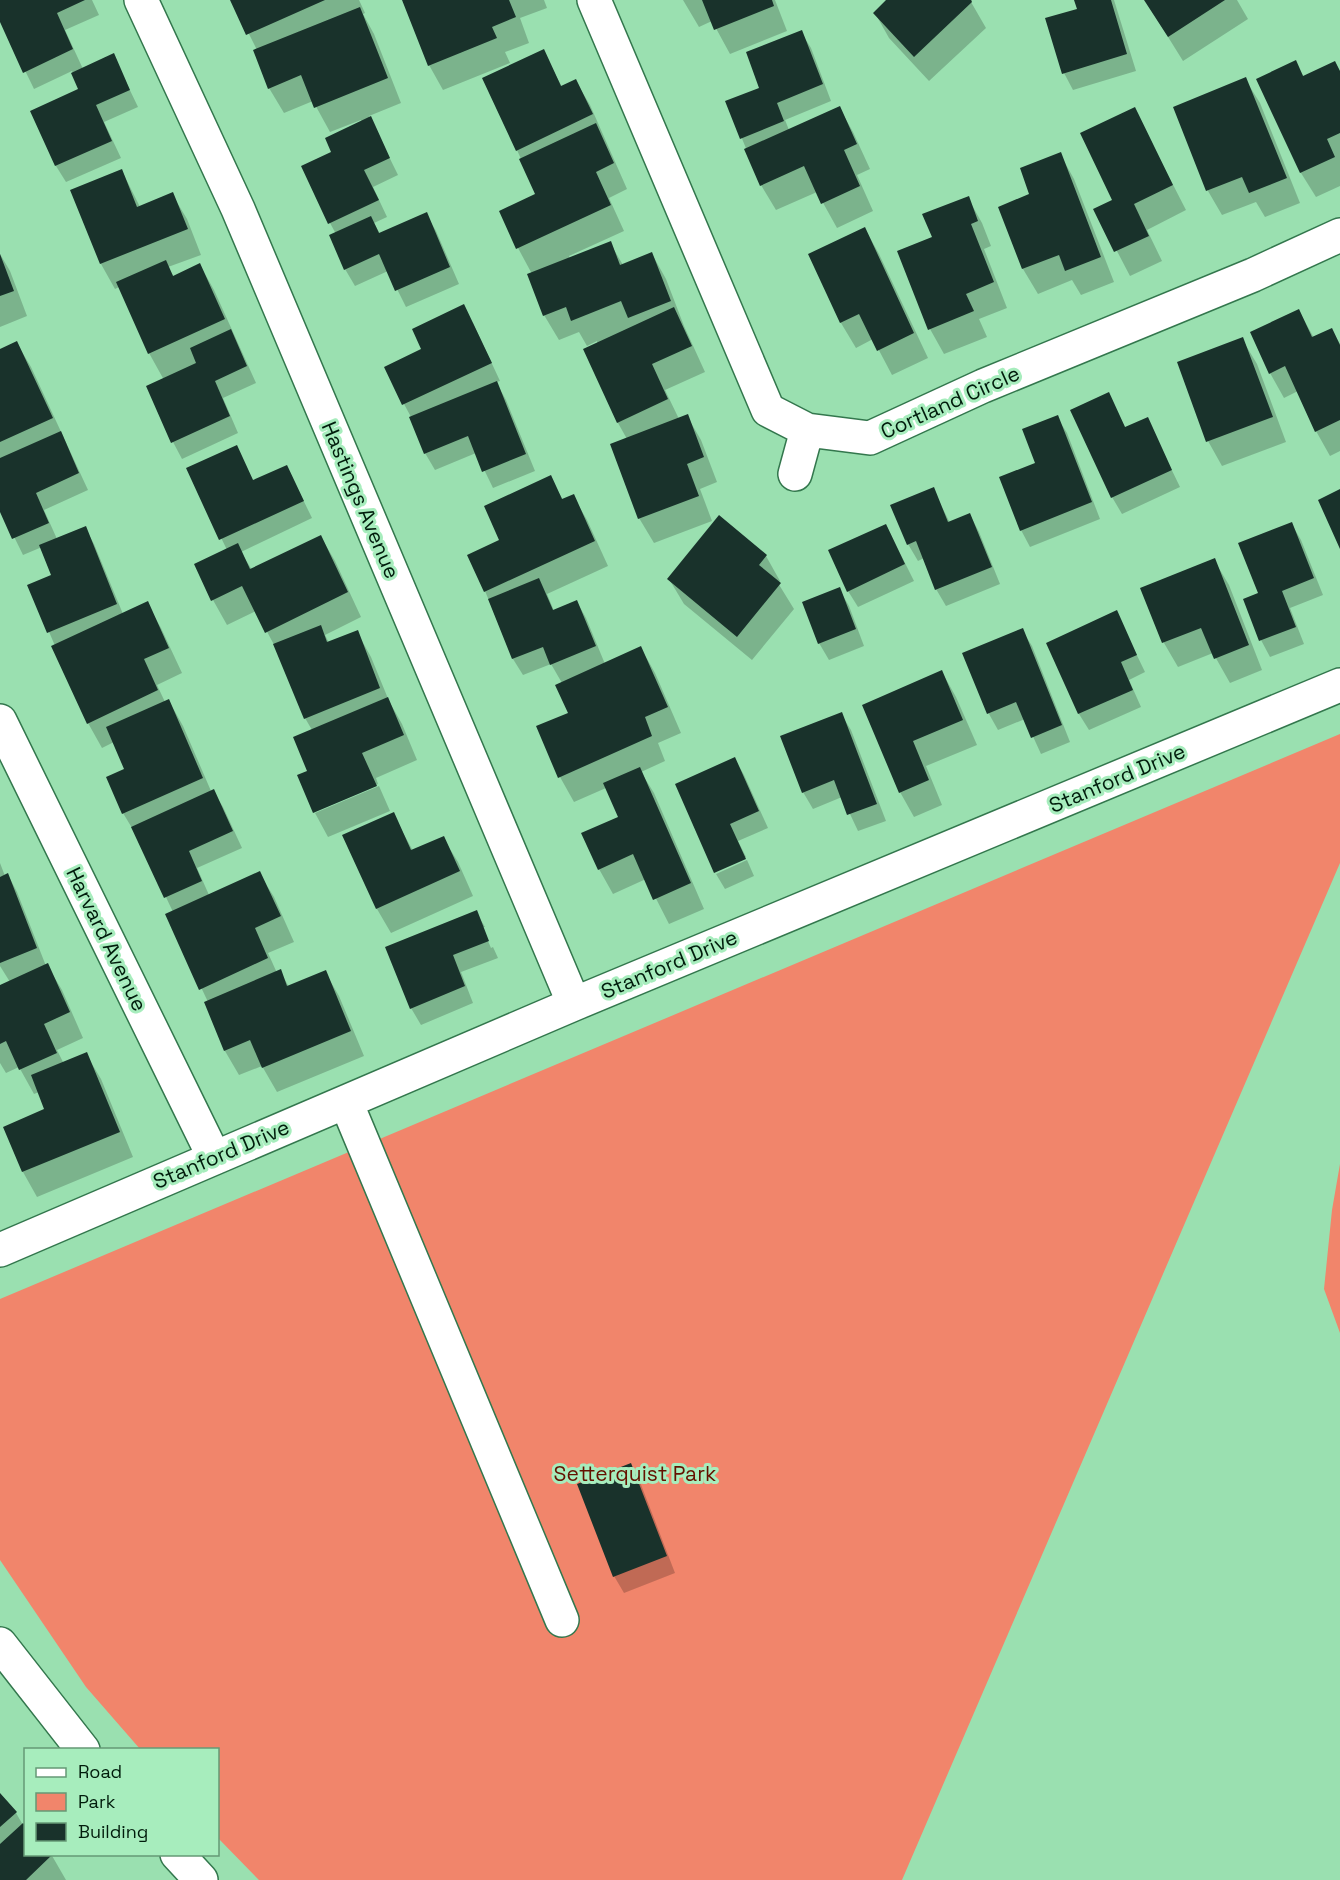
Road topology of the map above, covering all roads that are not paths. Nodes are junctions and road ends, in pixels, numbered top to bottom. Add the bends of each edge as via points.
1 (141, 0) edge
2 (594, 0) edge
3 (1340, 235) edge
4 (807, 430) junction
5 (795, 474) dead end
6 (1340, 685) edge
7 (0, 721) edge
8 (574, 1004) junction
9 (346, 1102) junction
10 (214, 1157) junction
11 (0, 1250) edge
12 (562, 1620) dead end
13 (0, 1644) edge
14 (82, 1748) edge
15 (179, 1856) edge
16 (201, 1880) edge

1 - 8 street, Hastings Avenue via 238,209
2 - 4 street, Cortland Circle via 768,410
3 - 4 street, Cortland Circle via 870,438
4 - 5 street
6 - 8 street, Stanford Drive
7 - 10 street, Harvard Avenue
8 - 9 street, Stanford Drive
9 - 10 street, Stanford Drive
9 - 12 street
10 - 11 street, Stanford Drive
13 - 14 street
15 - 16 street

